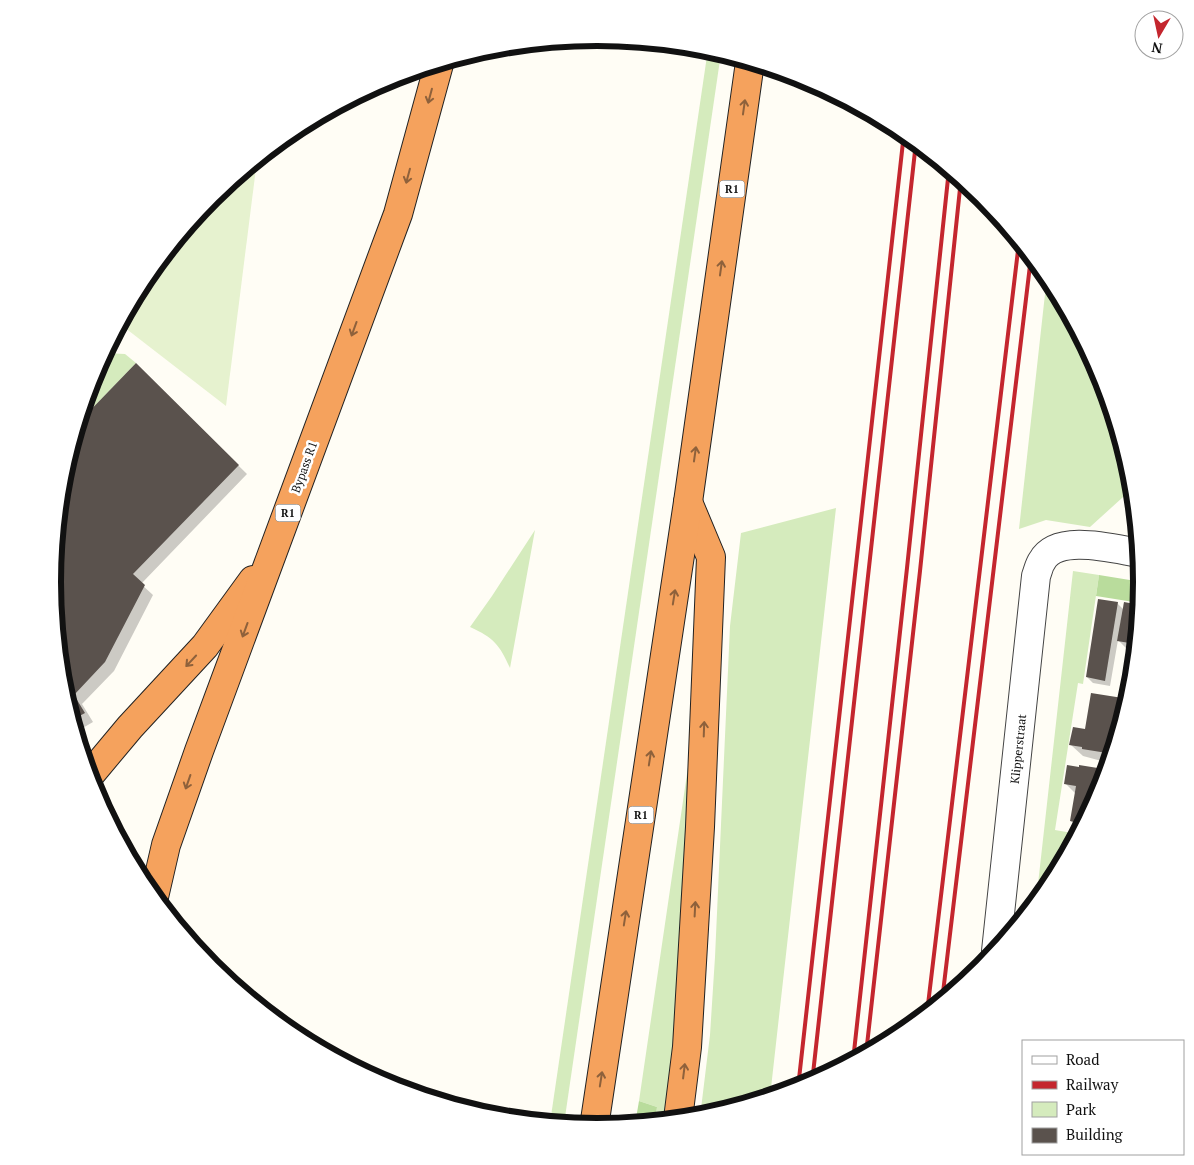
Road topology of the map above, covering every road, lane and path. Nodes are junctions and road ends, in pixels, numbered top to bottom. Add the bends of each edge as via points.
1 (749, 69) edge
2 (437, 71) edge
3 (688, 502) junction
4 (1132, 552) edge
5 (273, 553) junction
6 (95, 769) edge
7 (156, 887) edge
8 (997, 939) edge
9 (679, 1112) edge
10 (595, 1119) edge

3 -> 1 highway, R1
2 -> 5 highway, Bypass R1 / R1 via 398,214
9 -> 3 highway via 687,1047 699,847 711,557
10 -> 3 highway, R1
4 - 8 street, Klipperstraat via 1072,544 1050,551 1042,560 1036,576
5 -> 6 highway via 205,646
5 -> 7 highway, Bypass R1 / R1 via 166,845

